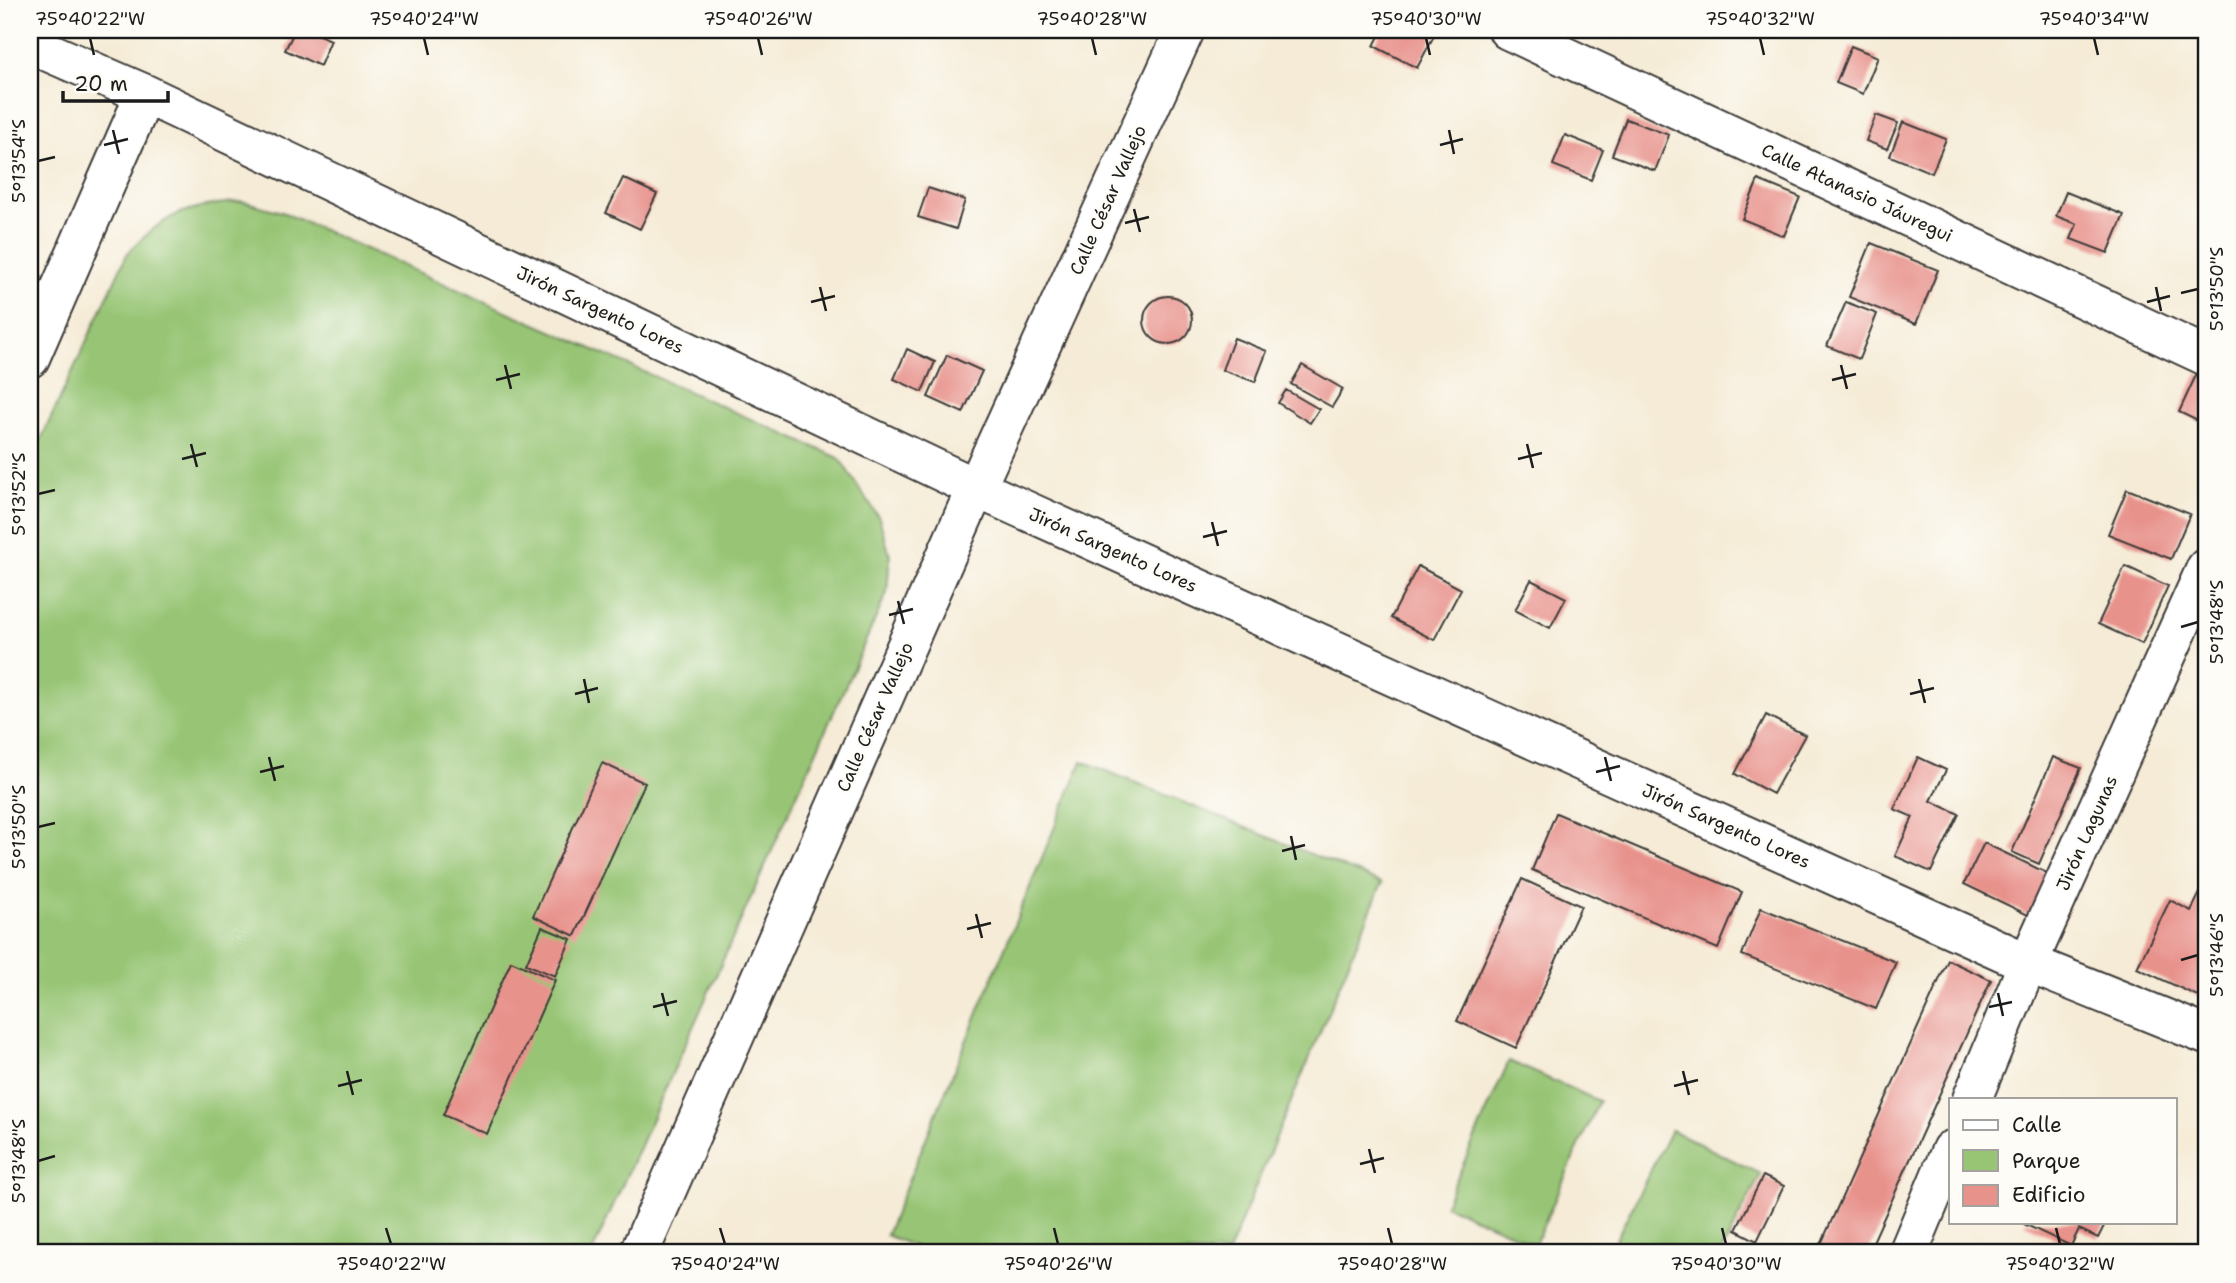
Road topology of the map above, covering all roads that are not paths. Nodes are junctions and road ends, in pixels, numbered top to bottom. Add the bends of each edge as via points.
1 (1185, 30) edge
2 (1508, 30) edge
3 (30, 44) edge
4 (145, 94) junction
5 (2206, 356) edge
6 (30, 358) edge
7 (976, 488) junction
8 (2206, 568) edge
9 (2028, 962) junction
10 (2206, 1035) edge
11 (1972, 1098) edge
12 (1949, 1155) edge
13 (639, 1253) edge
14 (1908, 1253) edge

1 - 7 street, Calle César Vallejo
2 - 5 street, Calle Atanasio Jáuregui
3 - 4 street, Jirón Sargento Lores
4 - 6 street
4 - 7 street, Jirón Sargento Lores
7 - 9 street, Jirón Sargento Lores
7 - 13 street, Calle César Vallejo
8 - 9 street, Jirón Lagunas
9 - 10 street, Jirón Sargento Lores
9 - 11 street, Jirón Lagunas
12 - 14 street

